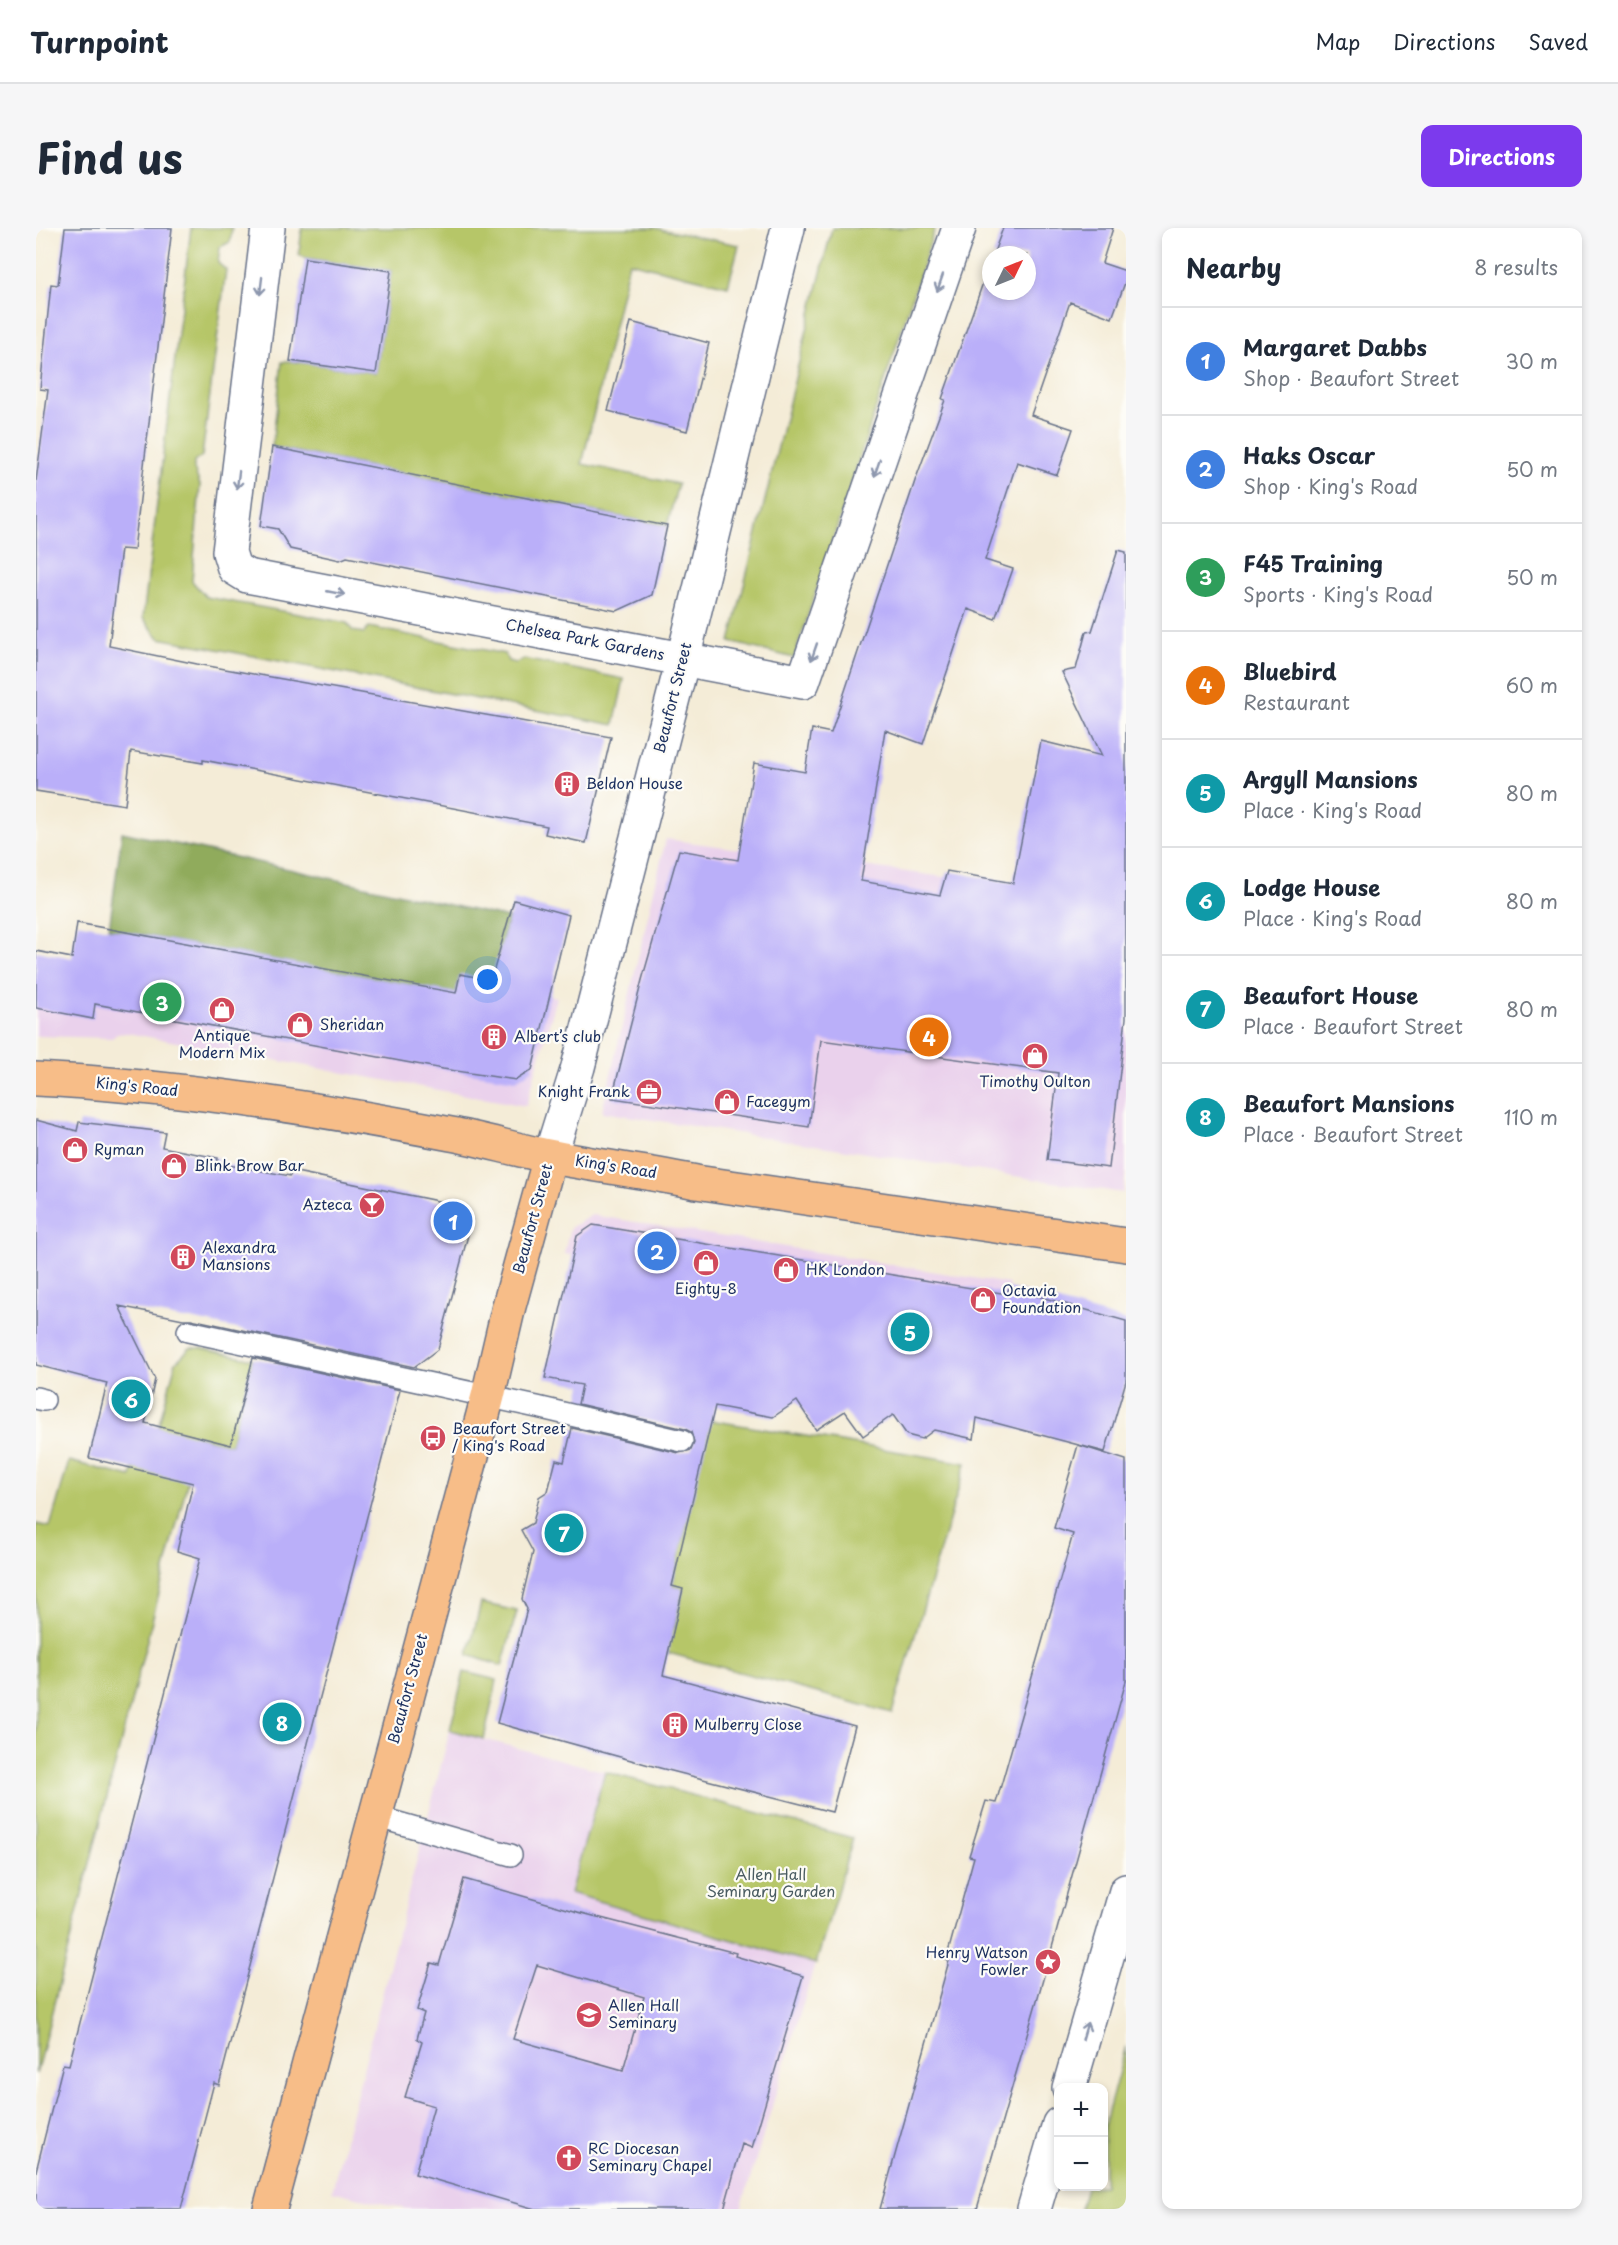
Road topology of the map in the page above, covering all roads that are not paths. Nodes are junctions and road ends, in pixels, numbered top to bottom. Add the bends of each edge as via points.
1 (268, 228) edge
2 (788, 228) edge
3 (959, 228) edge
4 (684, 659) junction
5 (36, 1079) edge
6 (550, 1157) junction
7 (1126, 1245) edge
8 (188, 1331) dead end
9 (488, 1396) junction
10 (682, 1442) dead end
11 (374, 1816) junction
12 (511, 1855) dead end
13 (1126, 1891) edge
14 (1070, 2083) edge
15 (1055, 2137) edge
16 (270, 2209) edge
17 (1034, 2209) edge

1 -> 4 street, Chelsea Park Gardens via 229,552 234,568 247,576
2 - 4 street, Beaufort Street
3 -> 4 street, Chelsea Park Gardens via 803,682
4 - 6 street, Beaufort Street via 578,1067
5 - 6 main road, King's Road via 253,1099 453,1134
6 - 7 main road, King's Road
6 - 9 main road, Beaufort Street
8 - 9 lane
9 - 10 lane
9 - 11 main road, Beaufort Street
11 - 12 lane
11 - 16 main road, Beaufort Street
14 -> 13 street
15 - 17 street

